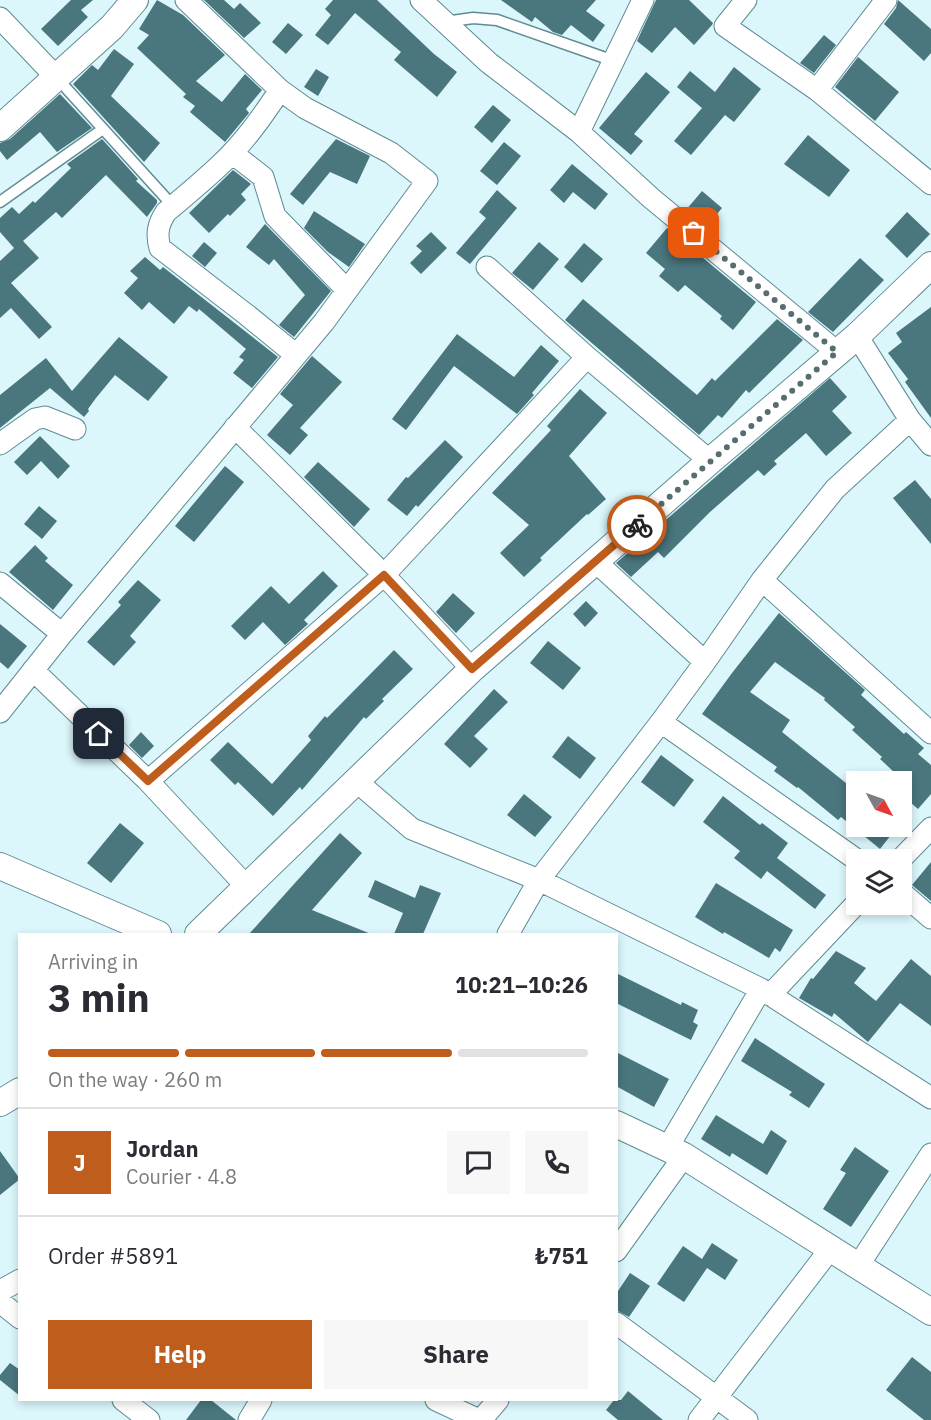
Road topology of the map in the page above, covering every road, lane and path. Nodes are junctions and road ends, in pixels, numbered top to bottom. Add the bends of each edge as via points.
1 (135, 0) edge
2 (186, 0) edge
3 (421, 0) edge
4 (643, 0) edge
5 (746, 0) edge
6 (886, 0) edge
7 (0, 18) edge
8 (445, 22) junction
9 (614, 61) junction
10 (55, 76) junction
11 (280, 90) junction
12 (817, 90) junction
13 (0, 128) edge
14 (103, 129) junction
15 (579, 132) junction
16 (232, 153) junction
17 (931, 183) edge
18 (0, 202) edge
19 (173, 206) junction
20 (931, 265) edge
21 (487, 267) dead end
22 (347, 290) junction
23 (857, 336) junction
24 (837, 352) junction
25 (296, 355) junction
26 (587, 357) junction
27 (910, 420) junction
28 (235, 427) junction
29 (75, 429) dead end
30 (0, 444) edge
31 (931, 445) edge
32 (710, 461) junction
33 (595, 561) junction
34 (384, 575) junction
35 (762, 580) junction
36 (0, 583) edge
37 (62, 634) junction
38 (705, 662) junction
39 (472, 669) junction
40 (33, 670) junction
41 (0, 712) edge
42 (661, 722) junction
43 (931, 733) edge
44 (355, 780) junction
45 (148, 781) junction
46 (931, 828) edge
47 (911, 849) edge
48 (846, 852) edge
49 (0, 866) edge
50 (539, 880) junction
51 (247, 887) junction
52 (912, 902) edge
53 (846, 914) edge
54 (931, 918) edge
55 (156, 933) edge
56 (199, 933) edge
57 (509, 933) edge
58 (765, 992) junction
59 (931, 1098) edge
60 (618, 1125) edge
61 (676, 1152) junction
62 (931, 1154) edge
63 (618, 1248) edge
64 (831, 1248) junction
65 (858, 1266) junction
66 (18, 1281) edge
67 (0, 1291) edge
68 (0, 1302) edge
69 (931, 1312) edge
70 (18, 1316) edge
71 (618, 1324) edge
72 (717, 1397) junction
73 (124, 1401) edge
74 (260, 1401) edge
75 (438, 1401) edge
76 (497, 1401) edge
77 (148, 1420) edge
78 (249, 1420) edge
79 (480, 1420) edge
80 (699, 1420) edge
81 (747, 1420) edge

1 - 10 street via 111,27
2 - 11 street
3 - 8 street
4 - 9 street
5 - 12 street via 725,26
6 - 12 street
7 - 10 street
8 - 9 lane via 497,20
8 - 15 street via 489,63
9 - 15 street
10 - 13 street
10 - 14 lane
11 - 16 street
11 - 22 street via 305,108 391,153 427,182
12 - 17 street
14 - 18 lane
14 - 19 lane
15 - 24 street via 651,198
16 - 19 street
16 - 22 street via 263,177 275,216
19 - 25 street via 160,220 160,248
20 - 23 street
21 - 26 street
22 - 25 street
23 - 24 street
23 - 27 street
24 - 32 street
25 - 28 street
26 - 32 street
26 - 34 street
27 - 31 street
27 - 35 street via 835,489
28 - 34 street
28 - 37 street
29 - 30 street via 45,417 36,418
32 - 33 street
33 - 38 street
33 - 39 street
34 - 39 street
34 - 45 street
35 - 38 street
35 - 43 street
36 - 37 street
37 - 40 street
38 - 42 street
39 - 44 street
40 - 41 street
40 - 45 street
42 - 48 street
42 - 50 street
44 - 50 street via 412,829
44 - 51 street
45 - 51 street
46 - 47 street
49 - 55 street
50 - 57 street
50 - 58 street
51 - 56 street
52 - 54 street
53 - 58 street
58 - 59 street
58 - 61 street
60 - 61 street
61 - 63 street
61 - 64 street
62 - 65 street
64 - 65 street
64 - 72 street
65 - 69 street
66 - 67 street
68 - 70 street
71 - 72 street
72 - 80 street
72 - 81 street
73 - 77 street
74 - 78 street
75 - 79 street
76 - 79 street

